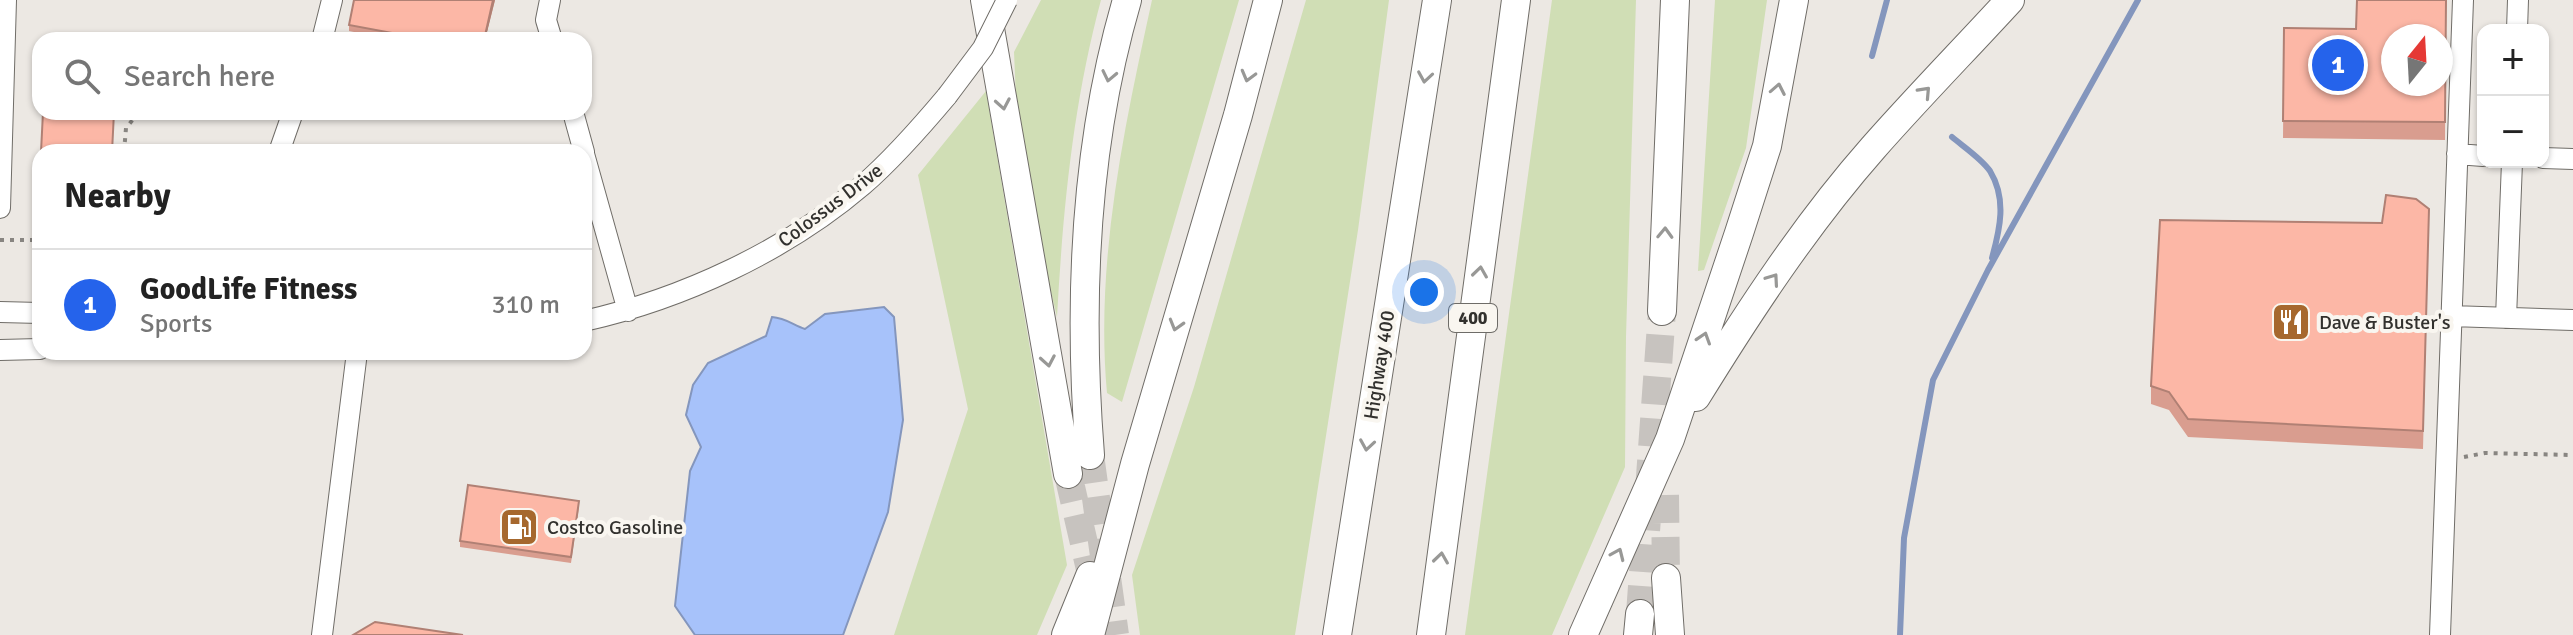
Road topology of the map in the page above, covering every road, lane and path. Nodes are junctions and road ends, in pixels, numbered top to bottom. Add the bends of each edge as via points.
1 (6, 0) edge
2 (332, 0) edge
3 (550, 0) edge
4 (985, 0) edge
5 (1007, 0) edge
6 (1127, 0) edge
7 (1268, 0) edge
8 (1437, 0) edge
9 (1516, 0) edge
10 (1675, 0) edge
11 (1794, 0) edge
12 (2010, 0) edge
13 (2463, 0) edge
14 (2518, 0) edge
15 (2517, 24) edge
16 (324, 32) edge
17 (550, 32) edge
18 (132, 120) edge
19 (290, 120) edge
20 (575, 120) edge
21 (125, 144) edge
22 (282, 144) edge
23 (582, 144) edge
24 (2457, 154) junction
25 (2477, 156) edge
26 (2549, 158) edge
27 (2573, 159) edge
28 (2512, 168) edge
29 (592, 182) edge
30 (0, 208) edge
31 (0, 240) edge
32 (32, 240) edge
33 (628, 311) junction
34 (1662, 311) tunnel mouth
35 (0, 312) edge
36 (32, 313) edge
37 (2451, 316) junction
38 (2506, 318) junction
39 (592, 319) edge
40 (2573, 320) edge
41 (32, 349) edge
42 (0, 350) edge
43 (356, 360) edge
44 (1670, 439) junction
45 (1090, 455) tunnel mouth
46 (2573, 455) edge
47 (2447, 461) junction
48 (1135, 464) junction
49 (1068, 474) tunnel mouth
50 (1666, 578) tunnel mouth
51 (322, 635) edge
52 (1066, 635) edge
53 (1090, 635) edge
54 (1337, 635) edge
55 (1431, 635) edge
56 (1583, 635) edge
57 (1670, 635) edge
58 (2440, 635) edge

1 - 30 street
2 - 16 street
3 - 17 street
4 -> 49 highway
5 - 33 street, Colossus Drive, bridge via 983,48 947,96 862,186 773,248
6 -> 45 highway via 1103,108 1086,251
7 -> 48 highway
8 -> 54 highway, Highway 400
55 -> 9 highway, 400
34 -> 10 highway
44 -> 11 highway via 1767,146
44 -> 12 highway via 1734,336 1821,213 1872,149
13 - 24 street
14 - 15 street
18 - 21 path
19 - 22 street
20 - 23 street
24 - 25 street
24 - 37 street
26 - 27 street
28 - 38 street
29 - 33 street
31 - 32 path
33 - 39 street, Colossus Drive
35 - 36 street
37 - 38 street
37 - 47 street
38 - 40 street
41 - 42 street
43 - 51 street
56 -> 44 highway
46 - 47 path via 2485,453
47 - 58 street
48 - 52 highway
48 - 53 highway
50 - 57 highway

